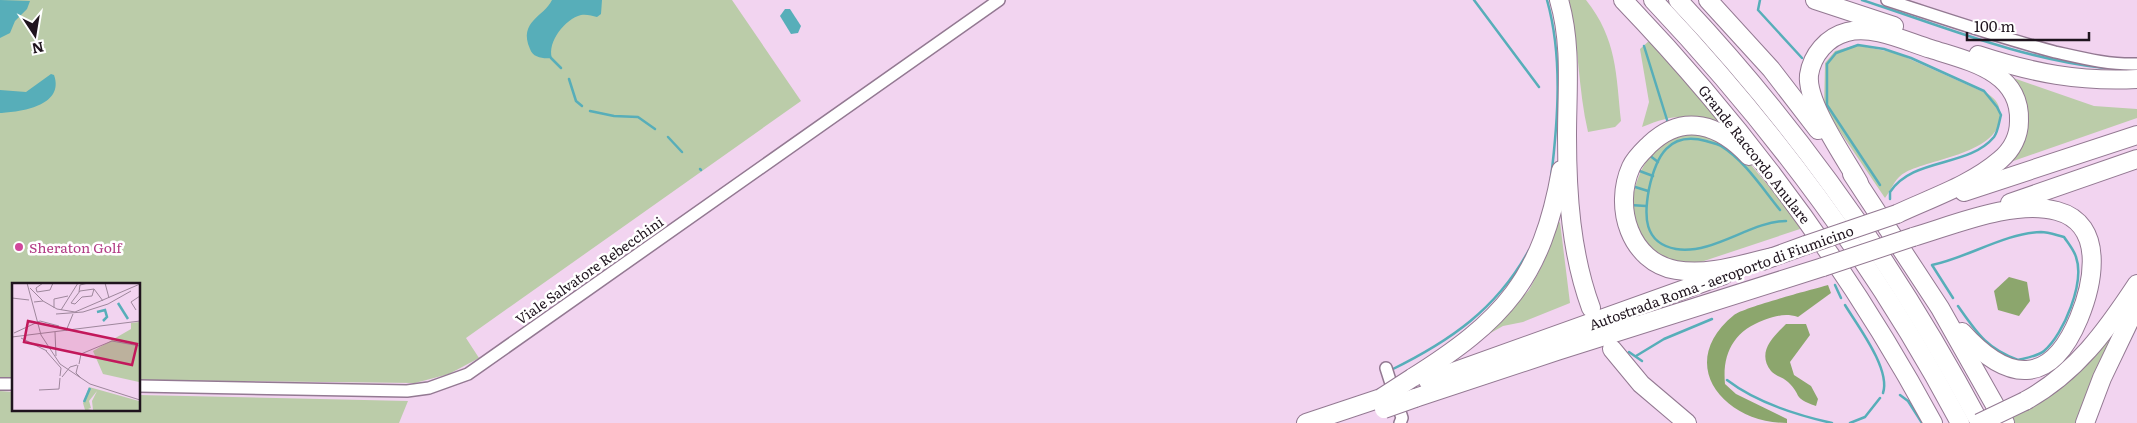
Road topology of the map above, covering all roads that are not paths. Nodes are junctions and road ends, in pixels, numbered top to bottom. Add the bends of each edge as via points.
1 (998, 0) edge
2 (1559, 0) edge
3 (1623, 0) edge
4 (1653, 0) edge
5 (1678, 0) edge
6 (1708, 0) edge
7 (1815, 0) edge
8 (1887, 0) edge
9 (2137, 64) edge
10 (2137, 79) edge
11 (2137, 135) edge
12 (1567, 137) junction
13 (2137, 159) edge
14 (1859, 183) junction
15 (1897, 214) junction
16 (1812, 226) junction
17 (1913, 237) junction
18 (1773, 257) junction
19 (2137, 284) edge
20 (2137, 305) edge
21 (1591, 308) dead end
22 (1940, 308) junction
23 (1612, 349) dead end
24 (1386, 368) dead end
25 (140, 386) edge
26 (1413, 388) junction
27 (1383, 403) junction
28 (1306, 423) edge
29 (1343, 423) edge
30 (1400, 423) edge
31 (1687, 423) edge
32 (1934, 423) edge
33 (1960, 423) edge
34 (1980, 423) edge
35 (2005, 423) edge
36 (2085, 423) edge

1 - 25 street, Viale Salvatore Rebecchini via 468,374 436,386 407,391
2 - 12 highway via 1567,49
3 - 16 highway, Grande Raccordo Anulare via 1691,73
4 - 33 highway, Grande Raccordo Anulare via 1734,89 1823,203 1893,308
5 - 34 highway via 1749,78 1839,195 1897,280
6 - 14 highway via 1771,69
7 - 10 highway via 2034,72 2083,79
8 - 9 street via 2025,44 2090,60
11 - 15 highway, Autostrada Roma - aeroporto di Fiumicino
12 - 21 highway via 1575,251
12 - 26 highway via 1552,215 1524,278 1484,328
13 - 17 highway, Autostrada Roma - aeroporto di Fiumicino
14 - 15 highway via 1810,93 1811,66 1829,41 1849,31 1877,32 1975,63 1998,75 2013,94 2019,113 2017,136 2010,150 1981,173
14 - 22 highway
15 - 18 highway, Autostrada Roma - aeroporto di Fiumicino, bridge
16 - 18 highway via 1744,151 1713,129 1692,125 1668,131 1636,158 1627,181 1625,216 1634,243 1650,260 1670,269 1692,271 1730,267
16 - 32 highway, Grande Raccordo Anulare via 1857,292
17 - 22 highway via 2007,211 2037,208 2056,210 2069,216 2088,240 2092,274 2080,314 2062,350 2042,366 2020,370 1998,363 1978,349
17 - 26 highway, Autostrada Roma - aeroporto di Fiumicino, bridge via 1557,350
18 - 26 highway, Autostrada Roma - aeroporto di Fiumicino
19 - 34 highway, bridge via 2079,362 2056,382
20 - 36 highway via 2102,378
22 - 35 highway
23 - 31 highway via 1641,384
24 - 30 street via 1402,418
26 - 27 highway, Autostrada Roma - aeroporto di Fiumicino, bridge
27 - 28 highway, Autostrada Roma - aeroporto di Fiumicino
27 - 29 highway, Autostrada Roma - aeroporto di Fiumicino

